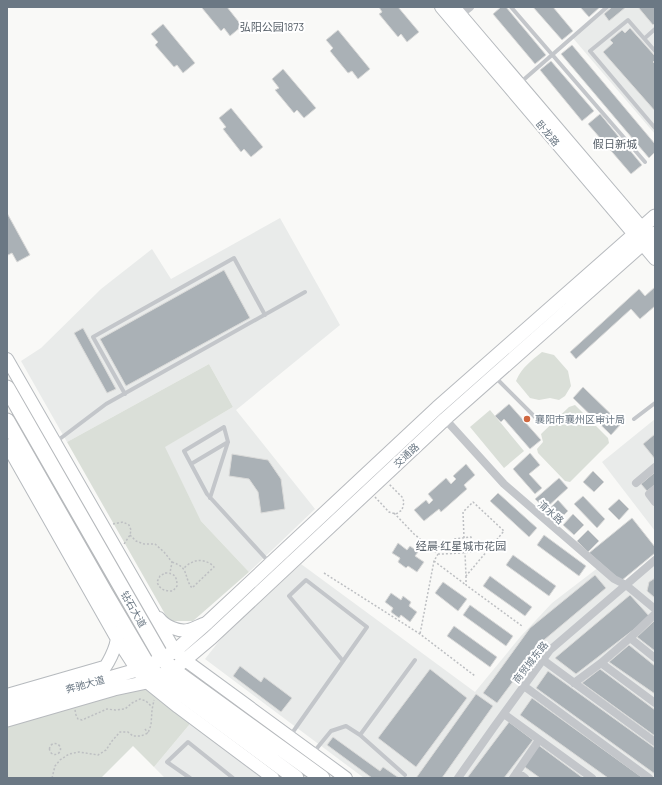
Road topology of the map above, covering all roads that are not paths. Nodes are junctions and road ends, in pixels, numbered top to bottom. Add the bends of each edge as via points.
1 (441, 7) edge
2 (511, 7) edge
3 (607, 7) edge
4 (461, 9) edge
5 (655, 30) edge
6 (645, 38) junction
7 (655, 51) edge
8 (552, 55) junction
9 (519, 84) junction
10 (655, 128) edge
11 (645, 162) dead end
12 (655, 216) edge
13 (646, 236) edge
14 (655, 259) edge
15 (305, 292) dead end
16 (265, 315) junction
17 (7, 359) edge
18 (494, 375) junction
19 (7, 388) edge
20 (125, 394) junction
21 (655, 403) edge
22 (445, 419) junction
23 (634, 419) dead end
24 (7, 421) edge
25 (541, 423) dead end
26 (228, 442) junction
27 (7, 445) edge
28 (48, 446) junction
29 (191, 464) junction
30 (655, 467) edge
31 (636, 483) dead end
32 (655, 489) edge
33 (210, 498) junction
34 (655, 502) edge
35 (655, 560) edge
36 (271, 564) junction
37 (626, 585) junction
38 (105, 592) junction
39 (655, 609) edge
40 (152, 610) junction
41 (655, 614) edge
42 (208, 622) junction
43 (210, 638) junction
44 (630, 638) junction
45 (117, 639) junction
46 (169, 655) junction
47 (655, 658) edge
48 (185, 660) junction
49 (415, 660) dead end
50 (543, 660) junction
51 (344, 661) junction
52 (602, 663) junction
53 (104, 667) junction
54 (143, 668) junction
55 (173, 670) junction
56 (153, 680) junction
57 (215, 682) junction
58 (574, 683) junction
59 (83, 685) junction
60 (524, 686) junction
61 (114, 689) junction
62 (7, 695) edge
63 (655, 703) edge
64 (7, 707) edge
65 (178, 707) junction
66 (504, 714) junction
67 (7, 720) edge
68 (360, 735) junction
69 (290, 737) junction
70 (539, 740) junction
71 (655, 742) edge
72 (297, 751) junction
73 (312, 753) junction
74 (405, 775) dead end
75 (515, 775) edge
76 (190, 778) edge
77 (233, 778) edge
78 (272, 778) edge
79 (296, 778) edge
80 (322, 778) edge
81 (346, 778) edge
82 (458, 778) edge
83 (525, 778) edge
84 (592, 778) edge
85 (649, 778) edge

1 - 13 street, 卧龙路
2 - 8 lane
3 - 8 lane
4 - 9 street, 卧龙路
5 - 6 lane
6 - 7 lane
6 - 10 lane via 628,20 590,51
8 - 9 lane
8 - 11 lane
9 - 13 street, 卧龙路
12 - 13 main road, 交通路
13 - 14 street, 卧龙路
13 - 18 main road, 交通路
13 - 36 main road, 交通路 via 437,408
15 - 16 lane
16 - 20 lane
16 - 20 lane via 234,258 93,337
17 - 28 street
18 - 22 main road, 交通路
18 - 25 lane
19 - 28 highway, 钻石大道
20 - 28 lane via 106,404
21 - 23 lane
22 - 37 street, 淯水路 via 504,484 614,579
22 - 43 main road, 交通路
24 - 38 highway, 钻石大道
26 - 29 lane
26 - 29 lane via 224,427 184,451
26 - 33 lane
27 - 45 street
28 - 40 street via 104,527
28 - 46 highway, 钻石大道
29 - 33 lane
30 - 31 street
32 - 34 street via 649,494
33 - 36 lane
35 - 37 street, 商贸城东路
36 - 42 main road, 交通路
37 - 39 street, 淯水路
37 - 50 street, 商贸城东路 via 550,650
38 - 45 street
38 - 54 highway, 钻石大道
40 - 42 street via 161,621 172,628 187,631
40 - 46 street
41 - 44 street
42 - 46 main road, 交通路
43 - 48 main road, 交通路
43 - 57 street via 200,654 199,664
44 - 47 street
44 - 52 street
45 - 53 street
45 - 54 street
46 - 48 street
46 - 54 main road, 奔驰大道
46 - 55 highway, 钻石大道
48 - 55 main road, 交通路
48 - 57 street
49 - 68 lane
50 - 58 street
50 - 60 street, 商贸城东路
51 - 51 lane via 367,627 306,580 289,596
51 - 69 lane
52 - 58 street
52 - 63 street
53 - 59 street via 98,676
53 - 62 street
54 - 56 highway, 钻石大道
54 - 59 main road, 奔驰大道
55 - 56 main road, 交通路
55 - 72 highway, 钻石大道
56 - 61 main road, 奔驰大道
56 - 65 street
56 - 79 highway, 钻石大道
57 - 69 street
58 - 71 street
59 - 64 main road, 奔驰大道
60 - 66 street, 商贸城东路
60 - 85 street
61 - 65 street via 148,689
61 - 67 main road, 奔驰大道
65 - 78 street
66 - 70 street
66 - 82 street, 商贸城东路
68 - 73 lane via 346,726 331,731
68 - 74 lane
69 - 72 street
70 - 75 street
70 - 84 street
72 - 73 street
72 - 80 highway, 钻石大道
73 - 81 street
75 - 83 street
76 - 77 lane via 167,762 188,742

